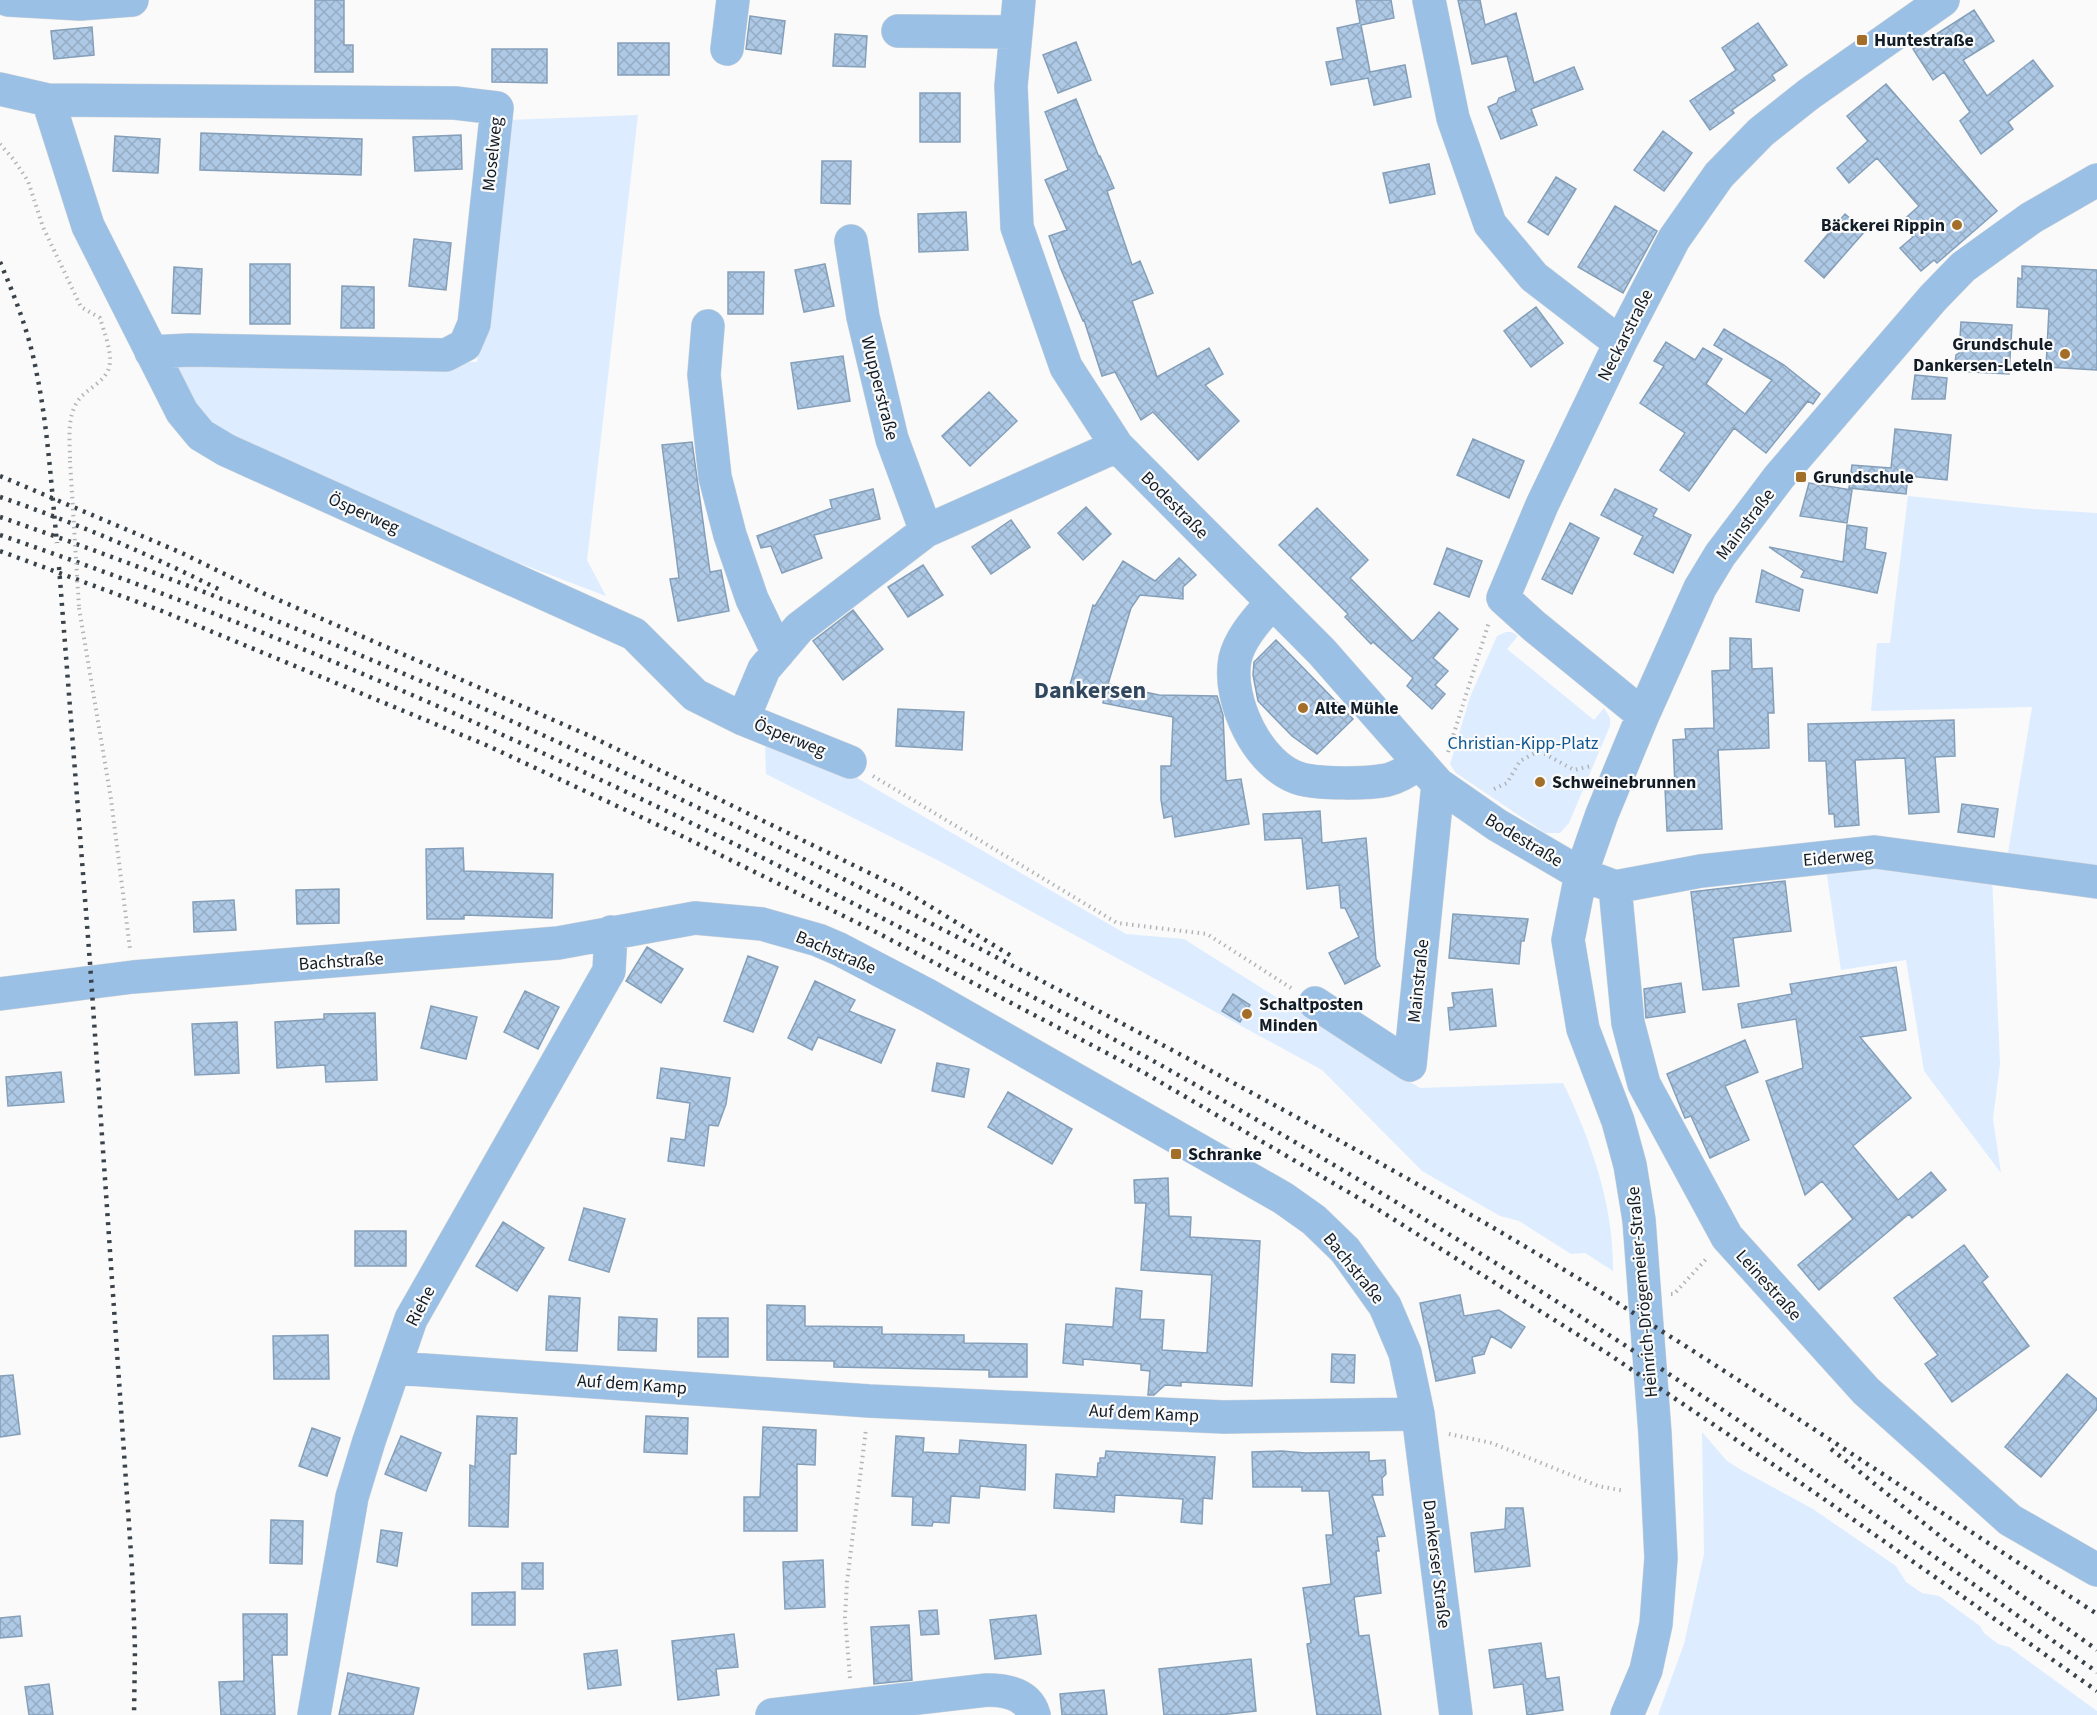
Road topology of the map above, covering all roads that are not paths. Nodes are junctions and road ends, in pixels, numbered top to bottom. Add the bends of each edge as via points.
1 (8, 0) edge
2 (132, 0) edge
3 (733, 0) edge
4 (1019, 0) edge
5 (1429, 0) edge
6 (1943, 0) edge
7 (0, 10) edge
8 (898, 31) dead end
9 (1016, 32) junction
10 (727, 50) dead end
11 (0, 89) edge
12 (48, 99) junction
13 (2097, 180) edge
14 (850, 241) dead end
15 (708, 326) dead end
16 (1620, 343) junction
17 (151, 352) junction
18 (1117, 446) junction
19 (926, 531) junction
20 (1272, 602) junction
21 (778, 653) junction
22 (1642, 715) junction
23 (743, 719) junction
24 (850, 762) road end
25 (1439, 782) junction
26 (1581, 874) junction
27 (2097, 882) edge
28 (1615, 887) junction
29 (611, 932) junction
30 (0, 994) edge
31 (1315, 1003) road end
32 (395, 1368) junction
33 (1419, 1422) junction
34 (2097, 1570) edge
35 (314, 1715) edge
36 (772, 1715) edge
37 (1034, 1715) edge
38 (1456, 1715) edge
39 (1627, 1715) edge

1 - 2 street via 80,4
1 - 7 street
3 - 10 street
4 - 9 street, Bodestraße
5 - 16 street via 1454,118 1490,224 1534,277
6 - 16 street, Neckarstraße via 1809,94 1761,132 1719,175 1674,239
8 - 9 street
9 - 18 street, Bodestraße via 1011,86 1017,227 1066,367
11 - 12 street, Moselweg
12 - 17 street, Ösperweg via 88,226
12 - 17 street, Moselweg via 455,103 497,108 474,324 465,345 446,355
13 - 22 street, Mainstraße via 2031,218 1963,267 1787,469 1720,555 1700,588
14 - 19 street, Wupperstraße via 863,317 892,439
15 - 21 street via 704,375 715,477 752,599
16 - 22 street, Neckarstraße via 1542,505 1503,598
17 - 23 street, Ösperweg via 182,412 201,435 226,450 634,634 695,695
18 - 19 street
18 - 20 street, Bodestraße
19 - 21 street via 799,628
20 - 25 street, Bodestraße via 1342,673
20 - 25 street via 1243,639 1235,659 1234,682 1240,710 1254,741 1279,767 1300,779 1341,783 1388,780 1404,773
21 - 23 street via 764,669
22 - 26 street, Mainstraße
23 - 24 street, Ösperweg
25 - 26 street, Bodestraße via 1497,825
25 - 31 street, Mainstraße via 1410,1065
26 - 28 street
26 - 39 street, Heinrich-Drögemeier-Straße via 1568,940 1583,1029 1618,1121 1639,1220 1659,1513 1661,1558 1656,1624 1646,1670
27 - 28 street, Eiderweg via 1875,852 1701,871
28 - 34 street, Leinestraße via 1628,1023 1644,1084 1727,1237 1866,1391 2010,1520
29 - 30 street, Bachstraße via 558,943 133,977
29 - 32 street, Riehe via 609,971 411,1318
29 - 33 street, Bachstraße via 695,918 762,924 818,940 928,996 1283,1198 1314,1220 1345,1250 1385,1306 1405,1353
32 - 33 street, Auf dem Kamp via 869,1401
32 - 35 street, Riehe via 352,1497
33 - 38 street, Dankerser Straße
36 - 37 street via 987,1690 1021,1696

